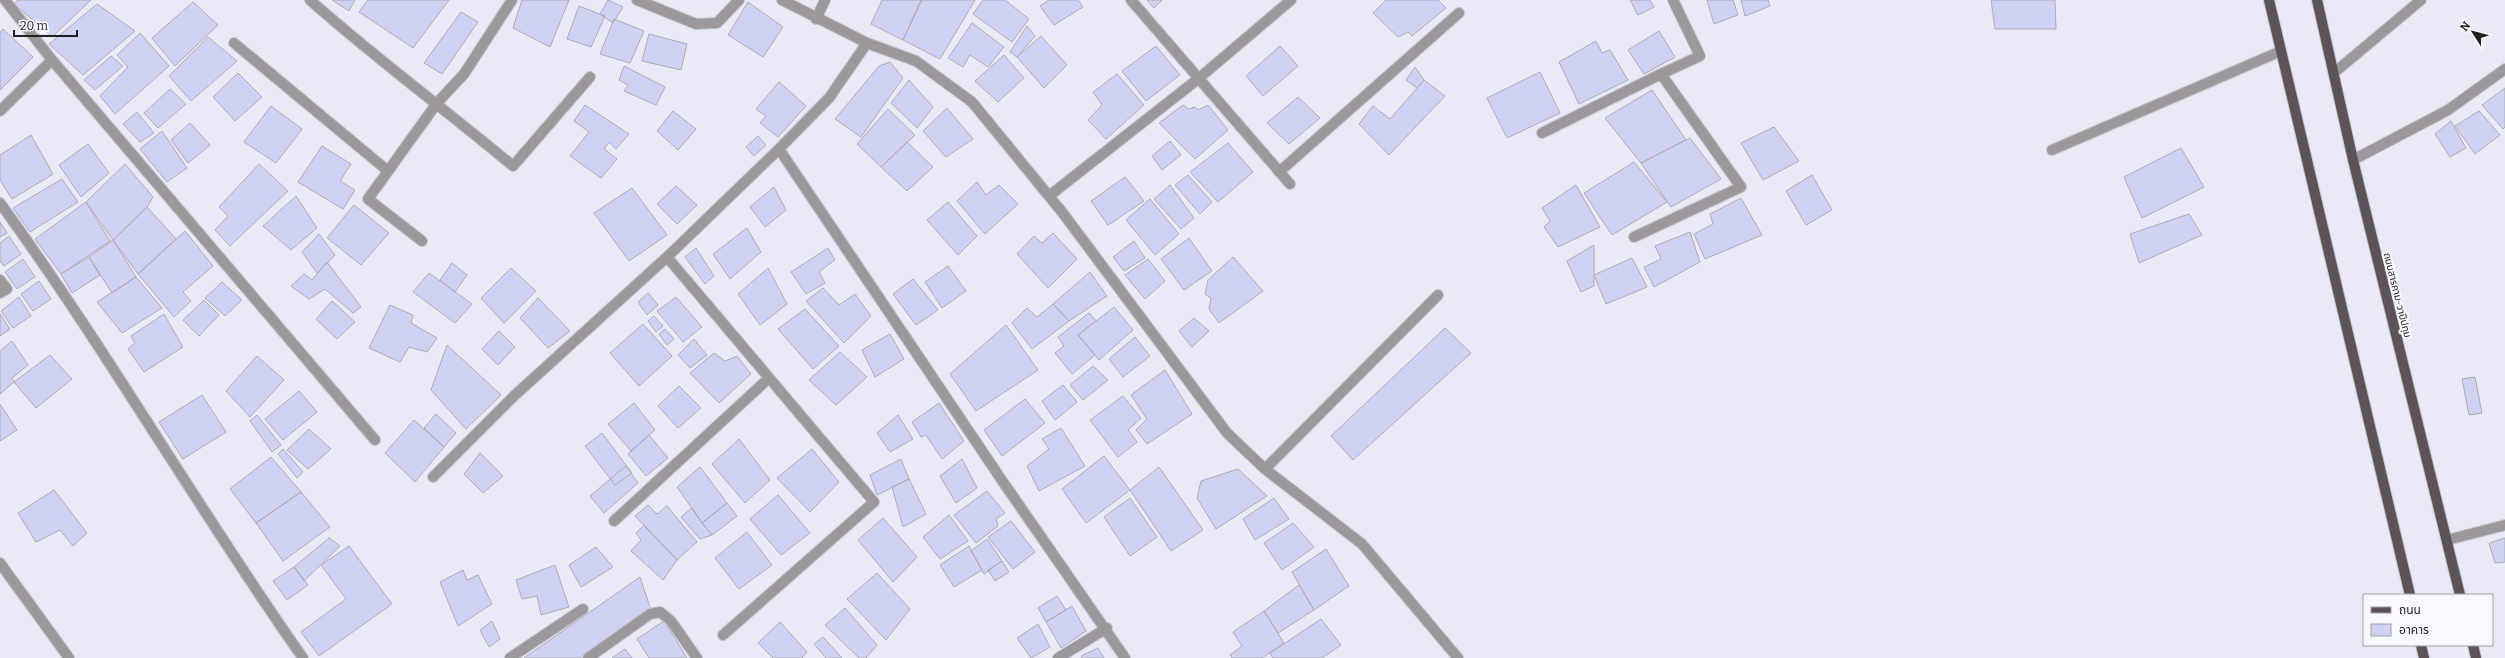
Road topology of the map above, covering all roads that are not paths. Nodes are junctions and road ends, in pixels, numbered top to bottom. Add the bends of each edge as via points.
1 (5, 0) edge
2 (310, 0) edge
3 (512, 0) edge
4 (637, 0) edge
5 (739, 0) edge
6 (782, 0) edge
7 (824, 0) edge
8 (1131, 0) edge
9 (1291, 0) edge
10 (2269, 0) edge
11 (2317, 0) edge
12 (2421, 0) edge
13 (1675, 1) edge
14 (1459, 13) dead end
15 (816, 19) junction
16 (234, 43) dead end
17 (867, 43) junction
18 (2281, 51) junction
19 (52, 60) junction
20 (2505, 69) edge
21 (2335, 72) junction
22 (1662, 74) junction
23 (590, 78) dead end
24 (1198, 79) junction
25 (437, 102) junction
26 (0, 111) edge
27 (1542, 133) dead end
28 (779, 150) junction
29 (2052, 150) dead end
30 (2353, 160) junction
31 (388, 171) junction
32 (1279, 172) junction
33 (1290, 184) dead end
34 (1049, 196) junction
35 (0, 203) edge
36 (1634, 237) dead end
37 (422, 241) dead end
38 (666, 257) junction
39 (0, 280) edge
40 (0, 293) edge
41 (1438, 295) dead end
42 (769, 378) junction
43 (375, 440) dead end
44 (1265, 469) junction
45 (433, 477) dead end
46 (614, 521) dead end
47 (2505, 525) edge
48 (2447, 540) junction
49 (0, 563) edge
50 (2410, 594) edge
51 (2460, 594) edge
52 (583, 609) dead end
53 (1107, 628) junction
54 (722, 634) dead end
55 (2421, 646) edge
56 (2472, 646) edge
57 (69, 658) edge
58 (303, 658) edge
59 (510, 658) edge
60 (588, 658) edge
61 (697, 658) edge
62 (1058, 658) edge
63 (1125, 658) edge
64 (1458, 658) edge
65 (2424, 658) edge
66 (2476, 658) edge

1 - 19 street
2 - 25 street
3 - 25 street via 464,74
4 - 5 street via 696,24 717,23
6 - 15 street
7 - 15 street
8 - 24 street
9 - 24 street
10 - 18 main road
11 - 21 main road, ถนนสารคาม-วาปีปทุม
12 - 21 street
13 - 22 street via 1700,56
14 - 32 street
15 - 17 street
16 - 31 street
17 - 28 street via 829,98
17 - 34 street via 916,61 972,102
18 - 29 street
18 - 50 main road
19 - 26 street
19 - 43 street
20 - 30 street via 2448,110
21 - 30 main road, ถนนสารคาม-วาปีปทุม
22 - 27 street
22 - 36 street via 1741,187
23 - 25 street via 513,166
24 - 32 street
24 - 34 street
25 - 31 street
28 - 38 street
28 - 53 street via 1001,479
30 - 48 main road, ถนนสารคาม-วาปีปทุม
31 - 37 street via 368,199
32 - 33 street
34 - 44 street via 1227,433
35 - 58 street
38 - 42 street
38 - 45 street via 514,396
39 - 40 street via 7,289
41 - 44 street
42 - 46 street
42 - 54 street via 874,502
44 - 64 street via 1362,544
47 - 48 street
48 - 51 main road, ถนนสารคาม-วาปีปทุม
49 - 57 street
52 - 59 street
53 - 62 street
53 - 63 street
55 - 65 main road
56 - 66 main road
60 - 61 street via 650,614 660,612 671,621

